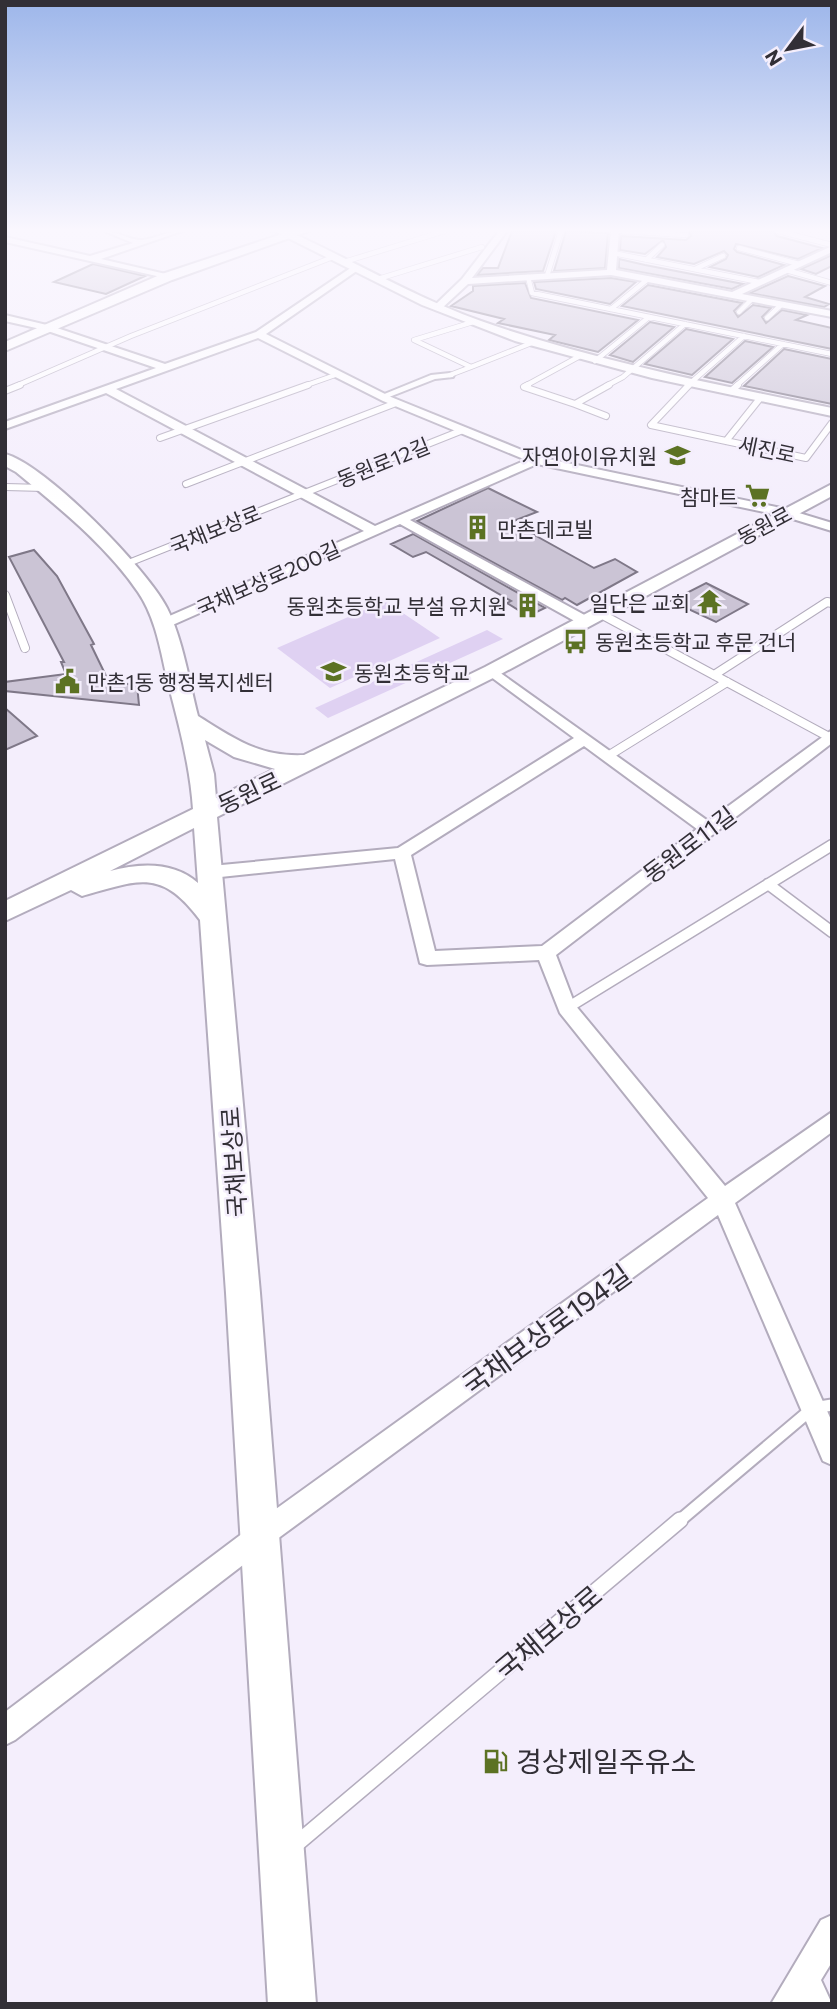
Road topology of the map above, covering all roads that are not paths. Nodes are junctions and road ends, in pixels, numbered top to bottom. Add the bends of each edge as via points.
1 (34, 325) edge
2 (56, 325) edge
3 (168, 325) edge
4 (271, 325) edge
5 (464, 325) edge
6 (481, 325) edge
7 (639, 325) edge
8 (684, 325) edge
9 (689, 325) edge
10 (48, 328) junction
11 (260, 334) junction
12 (744, 336) junction
13 (534, 342) junction
14 (783, 344) junction
15 (5, 347) edge
16 (105, 347) junction
17 (831, 353) edge
18 (580, 356) junction
19 (595, 361) junction
20 (471, 367) junction
21 (166, 368) junction
22 (631, 371) junction
23 (338, 374) junction
24 (450, 375) joint
25 (692, 384) junction
26 (107, 389) junction
27 (5, 391) edge
28 (732, 391) junction
29 (382, 397) junction
30 (761, 397) junction
31 (396, 403) junction
32 (575, 404) junction
33 (832, 412) edge
34 (606, 416) dead end
35 (832, 423) edge
36 (5, 426) edge
37 (186, 430) junction
38 (463, 430) junction
39 (160, 438) dead end
40 (726, 441) junction
41 (5, 459) edge
42 (536, 460) junction
43 (244, 462) junction
44 (186, 484) dead end
45 (5, 487) edge
46 (45, 488) junction
47 (832, 489) edge
48 (304, 493) junction
49 (786, 513) junction
50 (401, 520) junction
51 (832, 527) edge
52 (374, 531) junction
53 (126, 564) junction
54 (5, 594) edge
55 (832, 603) edge
56 (592, 617) junction
57 (163, 624) junction
58 (24, 648) dead end
59 (492, 671) junction
60 (714, 675) junction
61 (727, 682) junction
62 (188, 719) junction
63 (830, 736) edge
64 (584, 739) junction
65 (608, 756) junction
66 (321, 758) junction
67 (206, 811) junction
68 (708, 829) junction
69 (832, 845) edge
70 (402, 853) junction
71 (211, 872) junction
72 (768, 884) junction
73 (14, 908) edge
74 (214, 919) junction
75 (832, 932) edge
76 (546, 953) junction
77 (567, 1008) junction
78 (832, 1120) edge
79 (723, 1200) junction
80 (822, 1407) edge
81 (832, 1452) edge
82 (260, 1536) junction
83 (5, 1730) edge
84 (283, 1855) junction
85 (832, 1931) edge
86 (803, 1995) edge
87 (285, 2000) edge

1 - 10 street
2 - 10 main road
3 - 16 lane
4 - 11 street
5 - 20 lane via 414,341
6 - 13 street, 세진로
7 - 19 lane
8 - 22 lane
9 - 12 lane
10 - 15 main road
10 - 16 street
11 - 21 street
11 - 23 street, 동원로12길
12 - 14 lane
12 - 25 lane, 세진로
13 - 18 street, 세진로
13 - 20 lane
14 - 17 lane
14 - 28 lane
16 - 21 street
16 - 27 lane
18 - 19 street, 세진로
18 - 32 lane via 524,387
19 - 22 street, 세진로
20 - 24 lane
21 - 26 street
22 - 25 street, 세진로
22 - 32 lane
23 - 29 street, 동원로12길
23 - 37 lane
24 - 29 street
25 - 28 street, 세진로
25 - 40 lane, 세진로 via 651,425
26 - 36 street
26 - 37 street, 국채보상로200길
28 - 30 street, 세진로
29 - 31 street, 동원로12길
30 - 33 street, 세진로
30 - 40 lane, 세진로
31 - 38 street, 동원로12길
31 - 43 lane
32 - 34 lane
35 - 40 lane, 세진로 via 806,458
37 - 39 lane
37 - 43 street, 국채보상로200길
38 - 42 street, 동원로12길
38 - 48 lane, 동원로12길
41 - 46 main road, 국채보상로
42 - 49 street, 동원로12길
42 - 50 street, 국채보상로200길
43 - 44 lane
43 - 48 street, 국채보상로200길
45 - 46 lane
46 - 53 main road, 국채보상로
47 - 49 main road, 동원로
48 - 52 street, 국채보상로200길
48 - 53 lane, 국채보상로
49 - 51 street
49 - 56 main road, 동원로
50 - 52 street, 국채보상로200길
50 - 56 street
52 - 57 street, 국채보상로200길
53 - 57 main road, 국채보상로 via 147,590
54 - 58 lane
55 - 60 lane
56 - 59 main road, 동원로
56 - 60 lane
57 - 62 main road, 국채보상로
59 - 64 street
59 - 66 main road, 동원로
60 - 61 lane
61 - 63 lane
61 - 65 lane
62 - 66 main road via 257,759 276,764
62 - 67 main road, 국채보상로
63 - 68 street, 동원로11길
64 - 65 street
64 - 70 street
65 - 68 street
66 - 67 main road, 동원로
67 - 71 main road, 국채보상로
67 - 73 main road, 동원로
68 - 76 street, 동원로11길
69 - 72 lane
70 - 71 street
70 - 76 street via 427,958
71 - 74 main road, 국채보상로
72 - 75 lane
72 - 77 lane
73 - 74 main road via 124,876 154,873 182,883
74 - 82 main road, 국채보상로
76 - 77 street
77 - 79 street
78 - 79 street, 국채보상로194길
79 - 80 street
79 - 82 street, 국채보상로194길
80 - 81 street
80 - 84 lane, 국채보상로
82 - 83 street
82 - 84 main road, 국채보상로
84 - 87 main road, 국채보상로
85 - 86 street

